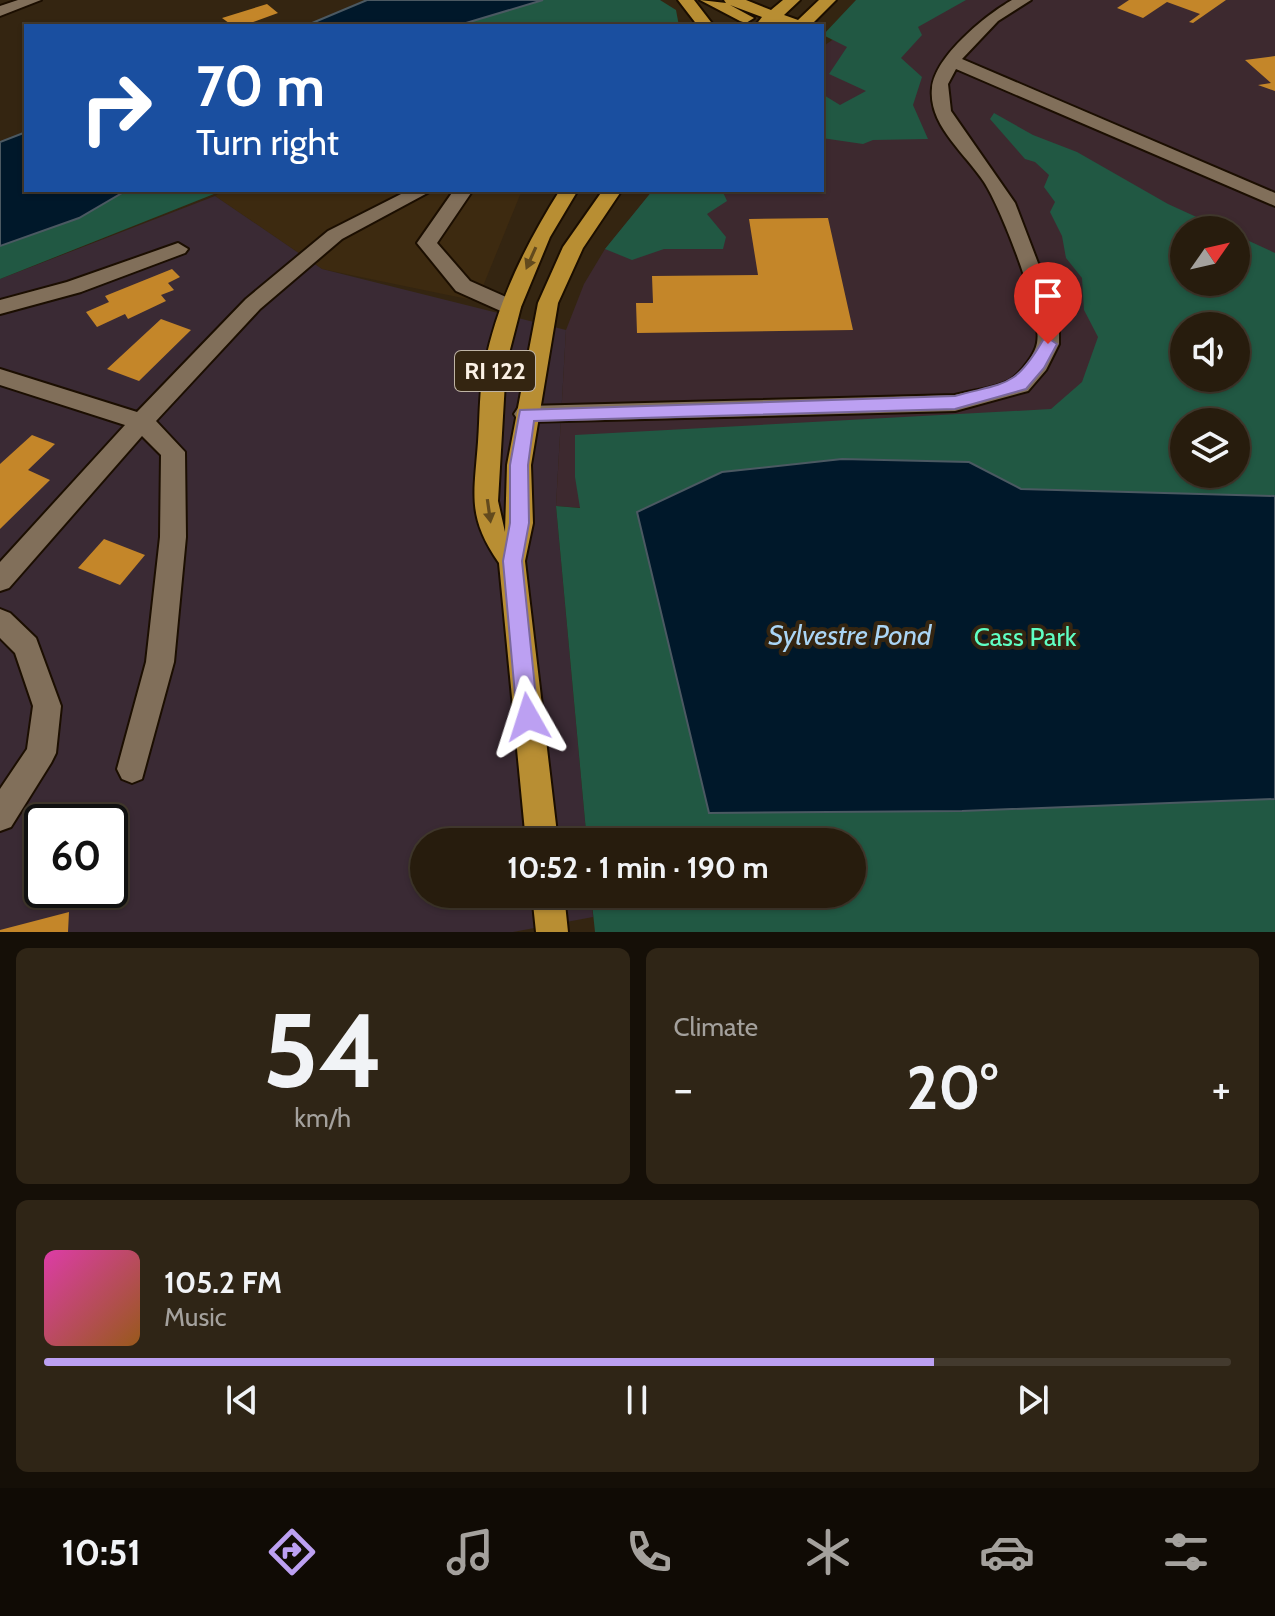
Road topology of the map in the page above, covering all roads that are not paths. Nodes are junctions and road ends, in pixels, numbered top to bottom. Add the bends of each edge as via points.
1 (33, 0) edge
2 (686, 0) edge
3 (708, 0) edge
4 (732, 0) edge
5 (792, 0) edge
6 (828, 0) edge
7 (1023, 0) edge
8 (0, 11) edge
9 (765, 23) edge
10 (704, 24) edge
11 (802, 24) edge
12 (952, 61) junction
13 (420, 192) edge
14 (463, 192) edge
15 (568, 192) edge
16 (612, 192) edge
17 (1275, 200) edge
18 (178, 249) dead end
19 (0, 307) edge
20 (510, 307) junction
21 (0, 377) edge
22 (526, 414) junction
23 (142, 422) junction
24 (512, 561) junction
25 (0, 580) edge
26 (0, 621) edge
27 (132, 769) dead end
28 (0, 816) edge
29 (541, 828) edge
30 (549, 908) edge
31 (552, 932) edge

1 - 8 street
2 - 10 main road
3 - 9 main road
4 - 9 main road
5 - 9 main road
6 - 11 main road
7 - 12 street via 992,18
12 - 17 street
12 - 22 street via 940,84 942,111 1005,203 1048,318 1048,344 1020,385 955,403
13 - 23 street via 351,225 306,257 243,314
14 - 20 street via 427,243 463,286
15 -> 20 main road, RI 122 via 540,237
16 - 22 main road, RI 122 via 573,247 548,303
18 - 19 street
20 -> 24 main road, RI 122 via 495,365 486,501 492,533
21 - 23 street
22 - 24 main road, RI 122 via 519,465 520,523
23 - 25 street
23 - 27 street via 173,452 173,537 160,662
24 - 29 main road, RI 122
26 - 28 street via 26,646 47,706 41,753
30 - 31 main road

